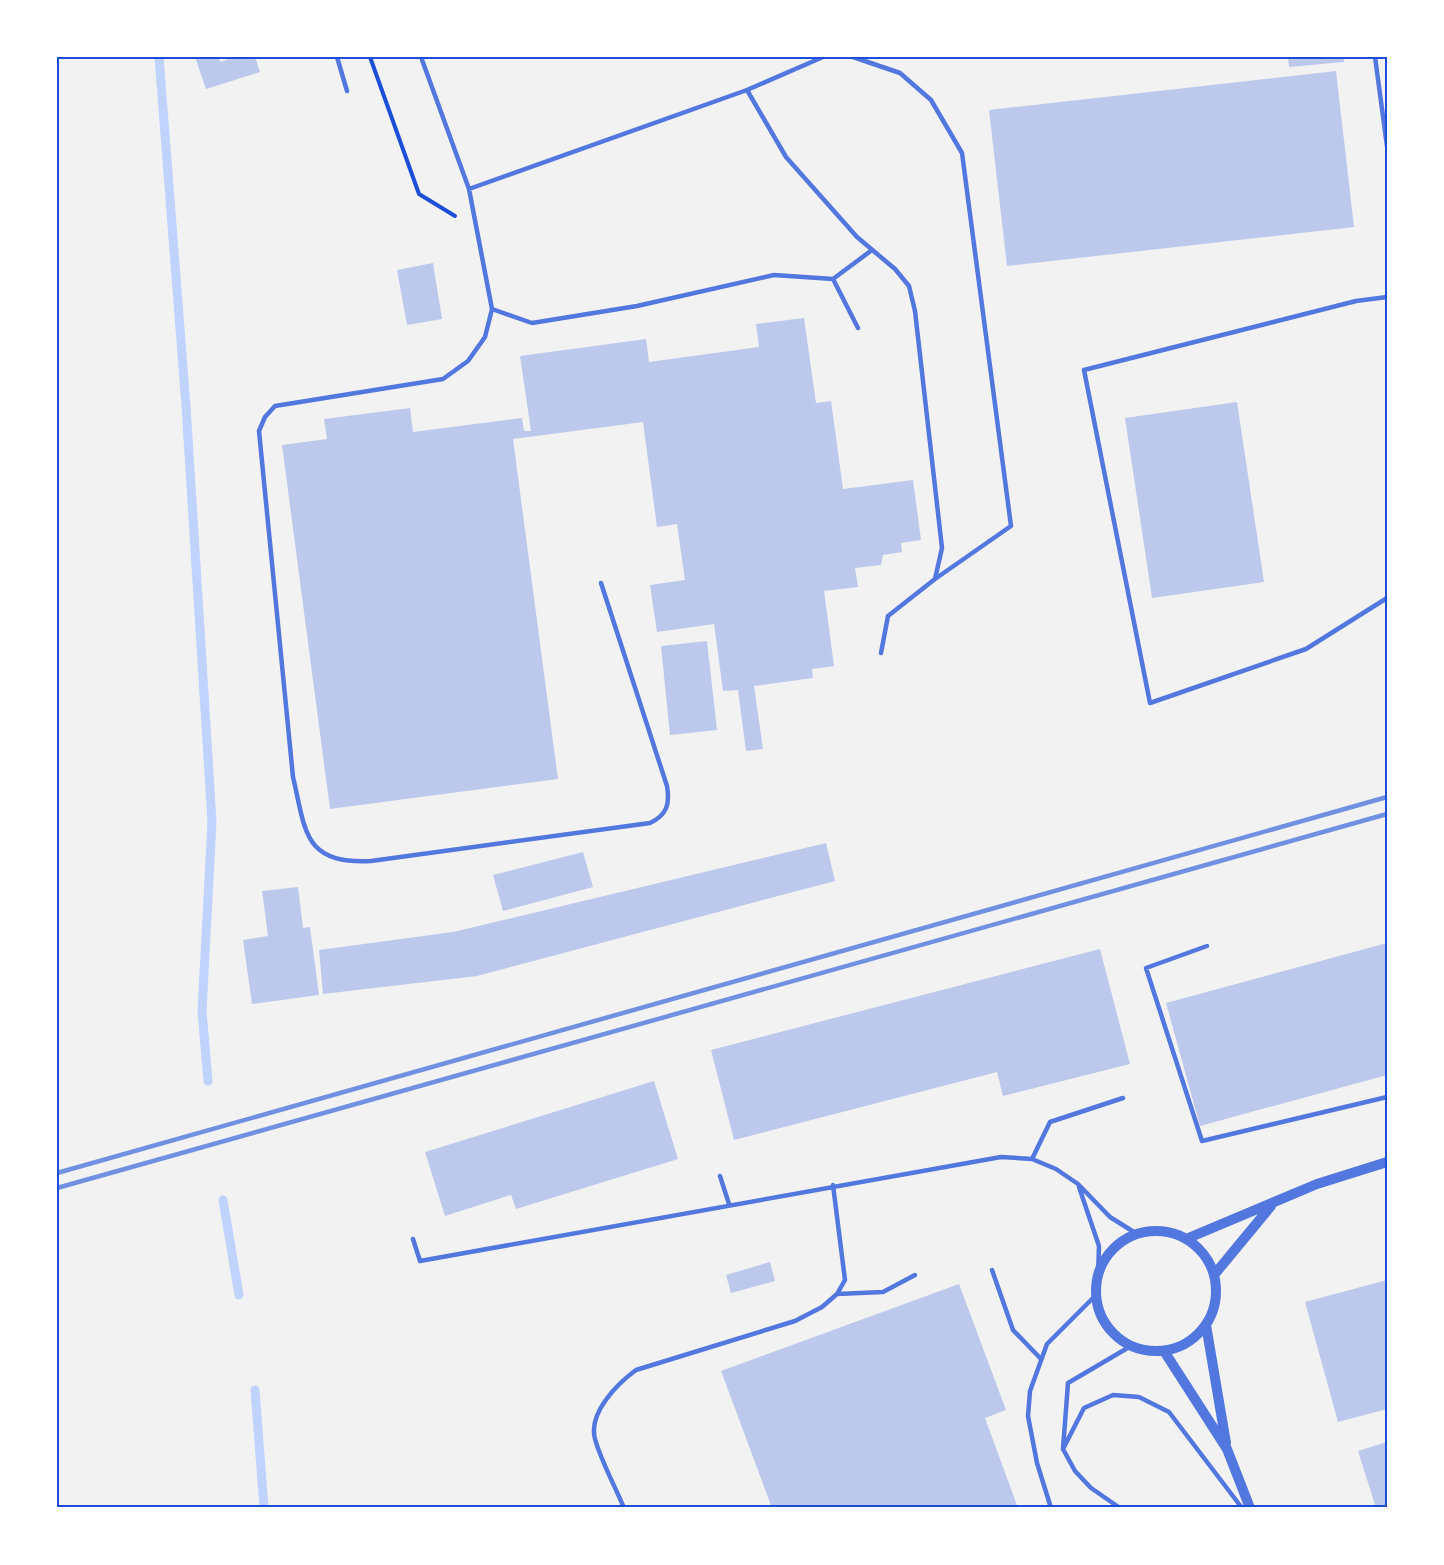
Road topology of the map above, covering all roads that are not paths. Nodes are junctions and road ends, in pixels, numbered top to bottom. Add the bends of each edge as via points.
1 (337, 57) edge
2 (421, 57) edge
3 (823, 57) edge
4 (853, 57) edge
5 (1375, 57) edge
6 (747, 90) junction
7 (347, 92) dead end
8 (1387, 146) edge
9 (469, 189) junction
10 (872, 250) junction
11 (833, 279) junction
12 (1387, 297) edge
13 (492, 309) junction
14 (858, 328) dead end
15 (935, 579) junction
16 (601, 583) dead end
17 (1387, 598) edge
18 (881, 653) dead end
19 (1206, 946) dead end
20 (1387, 1097) edge
21 (1123, 1098) dead end
22 (1032, 1159) junction
23 (1387, 1162) edge
24 (720, 1176) dead end
25 (1078, 1184) junction
26 (833, 1185) junction
27 (729, 1204) junction
28 (1272, 1205) junction
29 (1137, 1234) junction
30 (413, 1239) dead end
31 (1186, 1239) junction
32 (992, 1270) dead end
33 (915, 1275) dead end
34 (1214, 1275) junction
35 (1098, 1277) junction
36 (837, 1294) junction
37 (1096, 1295) junction
38 (1206, 1325) junction
39 (1131, 1346) junction
40 (1164, 1351) junction
41 (1041, 1359) junction
42 (1063, 1449) junction
43 (1227, 1449) junction
44 (624, 1508) edge
45 (1051, 1508) edge
46 (1120, 1508) edge
47 (1242, 1508) edge
48 (1250, 1508) edge

1 - 7 lane
2 - 9 lane
3 - 6 lane
4 - 15 lane via 900,73 931,100 962,153 1011,526
5 - 8 lane
6 - 9 lane
6 - 10 lane via 786,158
9 - 13 lane
10 - 11 lane
10 - 15 lane via 909,286 915,311 942,548
11 - 13 lane via 774,275 637,306 532,323
11 - 14 lane
12 - 17 lane via 1356,301 1084,370 1150,703 1306,649
13 - 16 lane via 485,337 468,361 443,379 275,406 260,431 293,777 305,827 311,841 325,856 371,861 660,819 668,804 667,786
15 - 18 lane via 888,616
19 - 20 lane via 1146,968 1202,1141
21 - 22 lane via 1050,1122
22 - 25 lane
22 - 26 lane via 1001,1157
23 - 28 street via 1317,1184
24 - 27 lane
25 - 29 lane via 1110,1216
25 - 35 lane via 1099,1246
26 - 27 lane
26 - 36 lane via 846,1280
27 - 30 lane via 420,1261
28 - 31 street
28 - 34 street
29 - 31 street via 1162,1231
29 - 35 street via 1112,1251
31 - 34 street via 1203,1254
32 - 41 lane via 1013,1330
33 - 36 lane via 883,1292
34 - 38 street via 1215,1301
35 - 37 street
36 - 44 lane via 822,1308 795,1321 636,1370 623,1379 594,1426 595,1439
37 - 39 street via 1107,1325
37 - 41 lane via 1047,1344
38 - 40 street via 1188,1342
38 - 43 street
39 - 40 street
39 - 42 lane via 1068,1383
40 - 43 street
41 - 45 lane via 1030,1391 1028,1416
42 - 46 lane via 1075,1471 1091,1488
42 - 47 lane via 1084,1408 1113,1395 1138,1397 1169,1412
43 - 48 street

